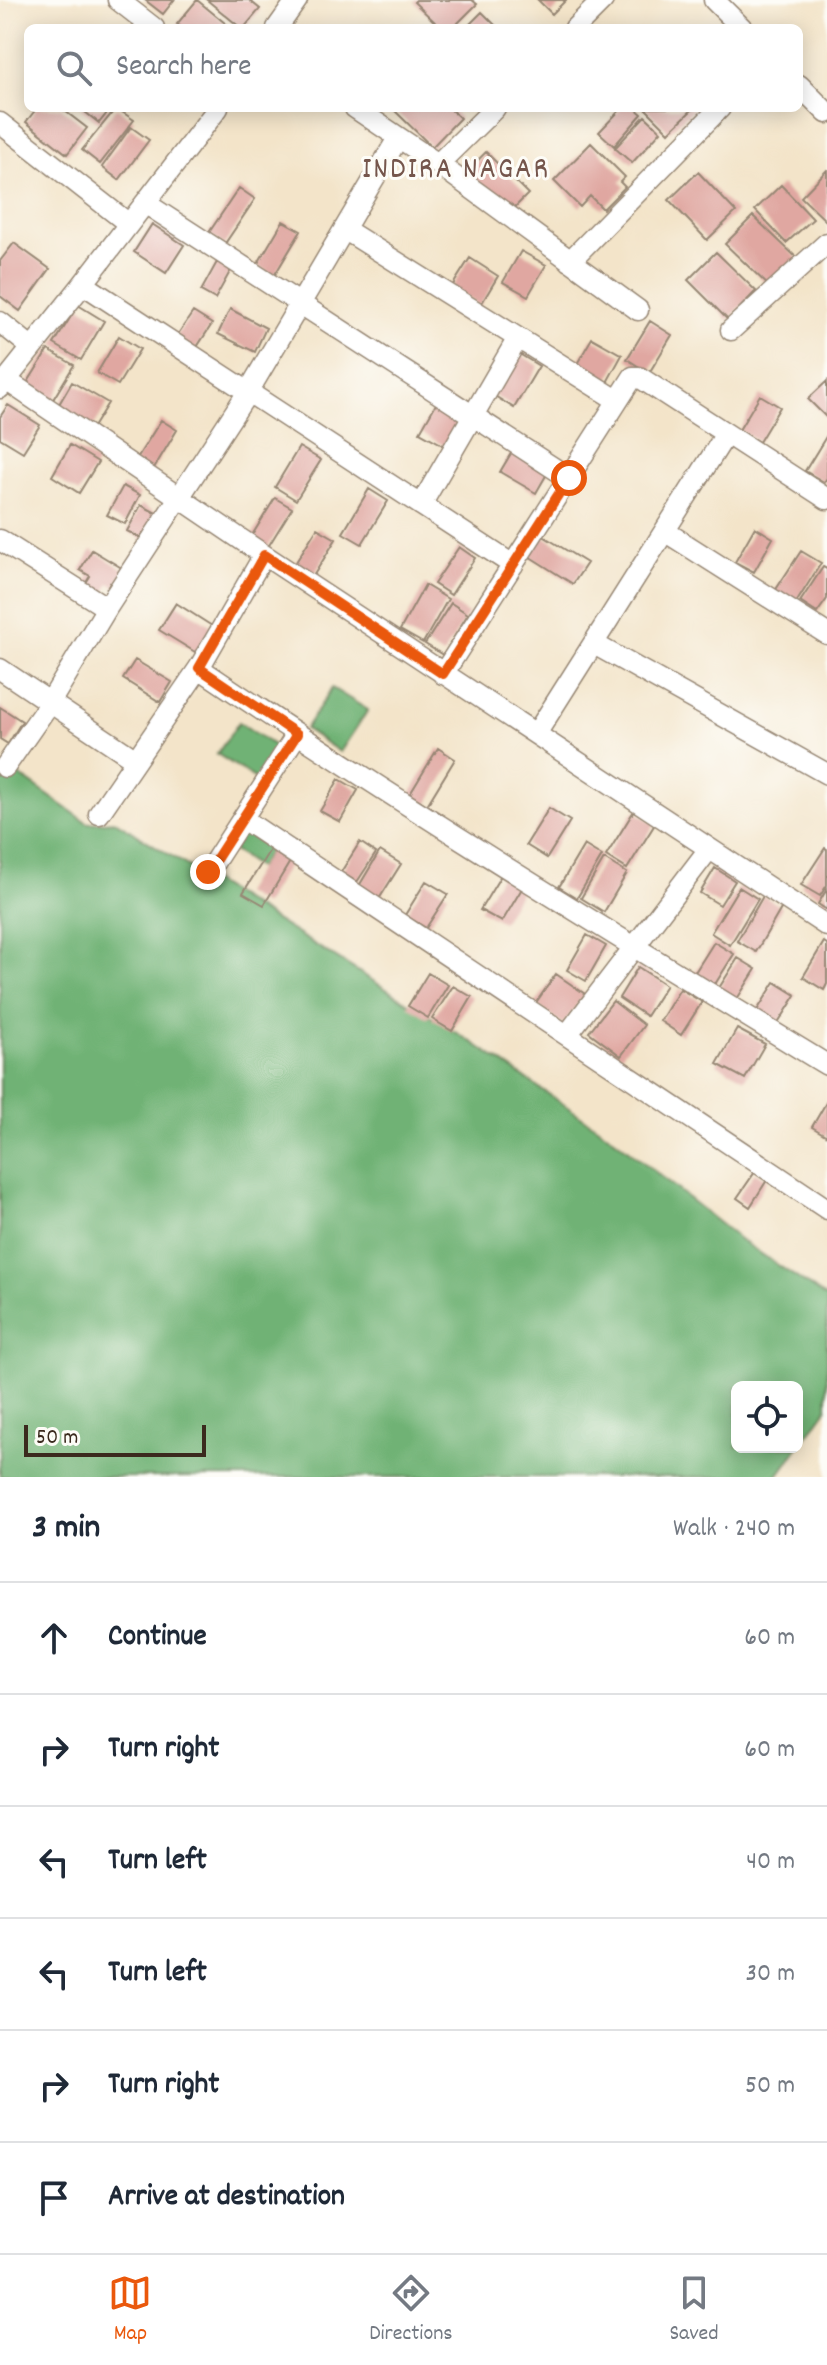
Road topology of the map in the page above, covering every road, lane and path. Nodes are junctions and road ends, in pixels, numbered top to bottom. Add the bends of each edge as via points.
1 (118, 0) edge
2 (297, 0) edge
3 (603, 0) edge
4 (714, 0) edge
5 (149, 24) edge
6 (280, 24) edge
7 (579, 24) edge
8 (738, 24) edge
9 (803, 89) edge
10 (215, 112) edge
11 (361, 112) edge
12 (491, 112) edge
13 (716, 112) edge
14 (827, 113) edge
15 (0, 123) edge
16 (398, 138) junction
17 (438, 164) junction
18 (145, 203) junction
19 (129, 224) junction
20 (344, 229) junction
21 (827, 243) edge
22 (570, 261) junction
23 (83, 284) junction
24 (299, 305) junction
25 (638, 310) dead end
26 (0, 322) edge
27 (731, 330) dead end
28 (518, 338) junction
29 (31, 347) junction
30 (3, 384) edge
31 (248, 392) junction
32 (617, 400) junction
33 (473, 416) junction
34 (726, 434) junction
35 (569, 478) junction
36 (179, 499) junction
37 (827, 499) edge
38 (421, 505) junction
39 (666, 532) junction
40 (0, 540) edge
41 (264, 555) junction
42 (513, 565) junction
43 (107, 608) junction
44 (827, 634) edge
45 (594, 644) junction
46 (199, 668) junction
47 (0, 669) edge
48 (443, 674) junction
49 (49, 704) junction
50 (297, 734) junction
51 (536, 734) junction
52 (136, 760) junction
53 (5, 767) dead end
54 (827, 774) edge
55 (99, 814) dead end
56 (243, 819) junction
57 (709, 849) junction
58 (208, 872) dead end
59 (827, 926) edge
60 (635, 948) junction
61 (567, 1035) junction
62 (827, 1065) edge
63 (827, 1209) edge

1 - 5 street
2 - 6 street
3 - 7 street
4 - 8 street
9 - 14 street
10 - 18 street
11 - 16 street
12 - 17 street
13 - 22 street
15 - 19 street
16 - 17 street
16 - 20 street
17 - 22 street
18 - 19 street
18 - 24 street
19 - 23 street
20 - 24 street
20 - 28 street
21 - 27 street
22 - 25 street
23 - 29 street
23 - 31 street
24 - 31 street
24 - 33 street
26 - 29 street
28 - 32 street
28 - 33 street
29 - 30 street
30 - 36 street
31 - 36 street
31 - 38 street
32 - 34 street via 629,381 639,377
32 - 35 street
33 - 35 street
33 - 38 street
34 - 37 street
34 - 39 street
35 - 42 street
36 - 41 street
36 - 43 street
38 - 42 street
39 - 44 street
39 - 45 street
40 - 43 street
41 - 46 street
41 - 48 street
42 - 48 street
43 - 49 street
45 - 51 street
45 - 54 street
46 - 50 street
46 - 52 street
47 - 49 street
48 - 51 street
49 - 52 street
49 - 53 street
50 - 56 street
50 - 60 street
51 - 57 street
52 - 55 street
56 - 58 street
56 - 61 street
57 - 59 street
57 - 60 street
60 - 61 street
60 - 62 street
61 - 63 street

